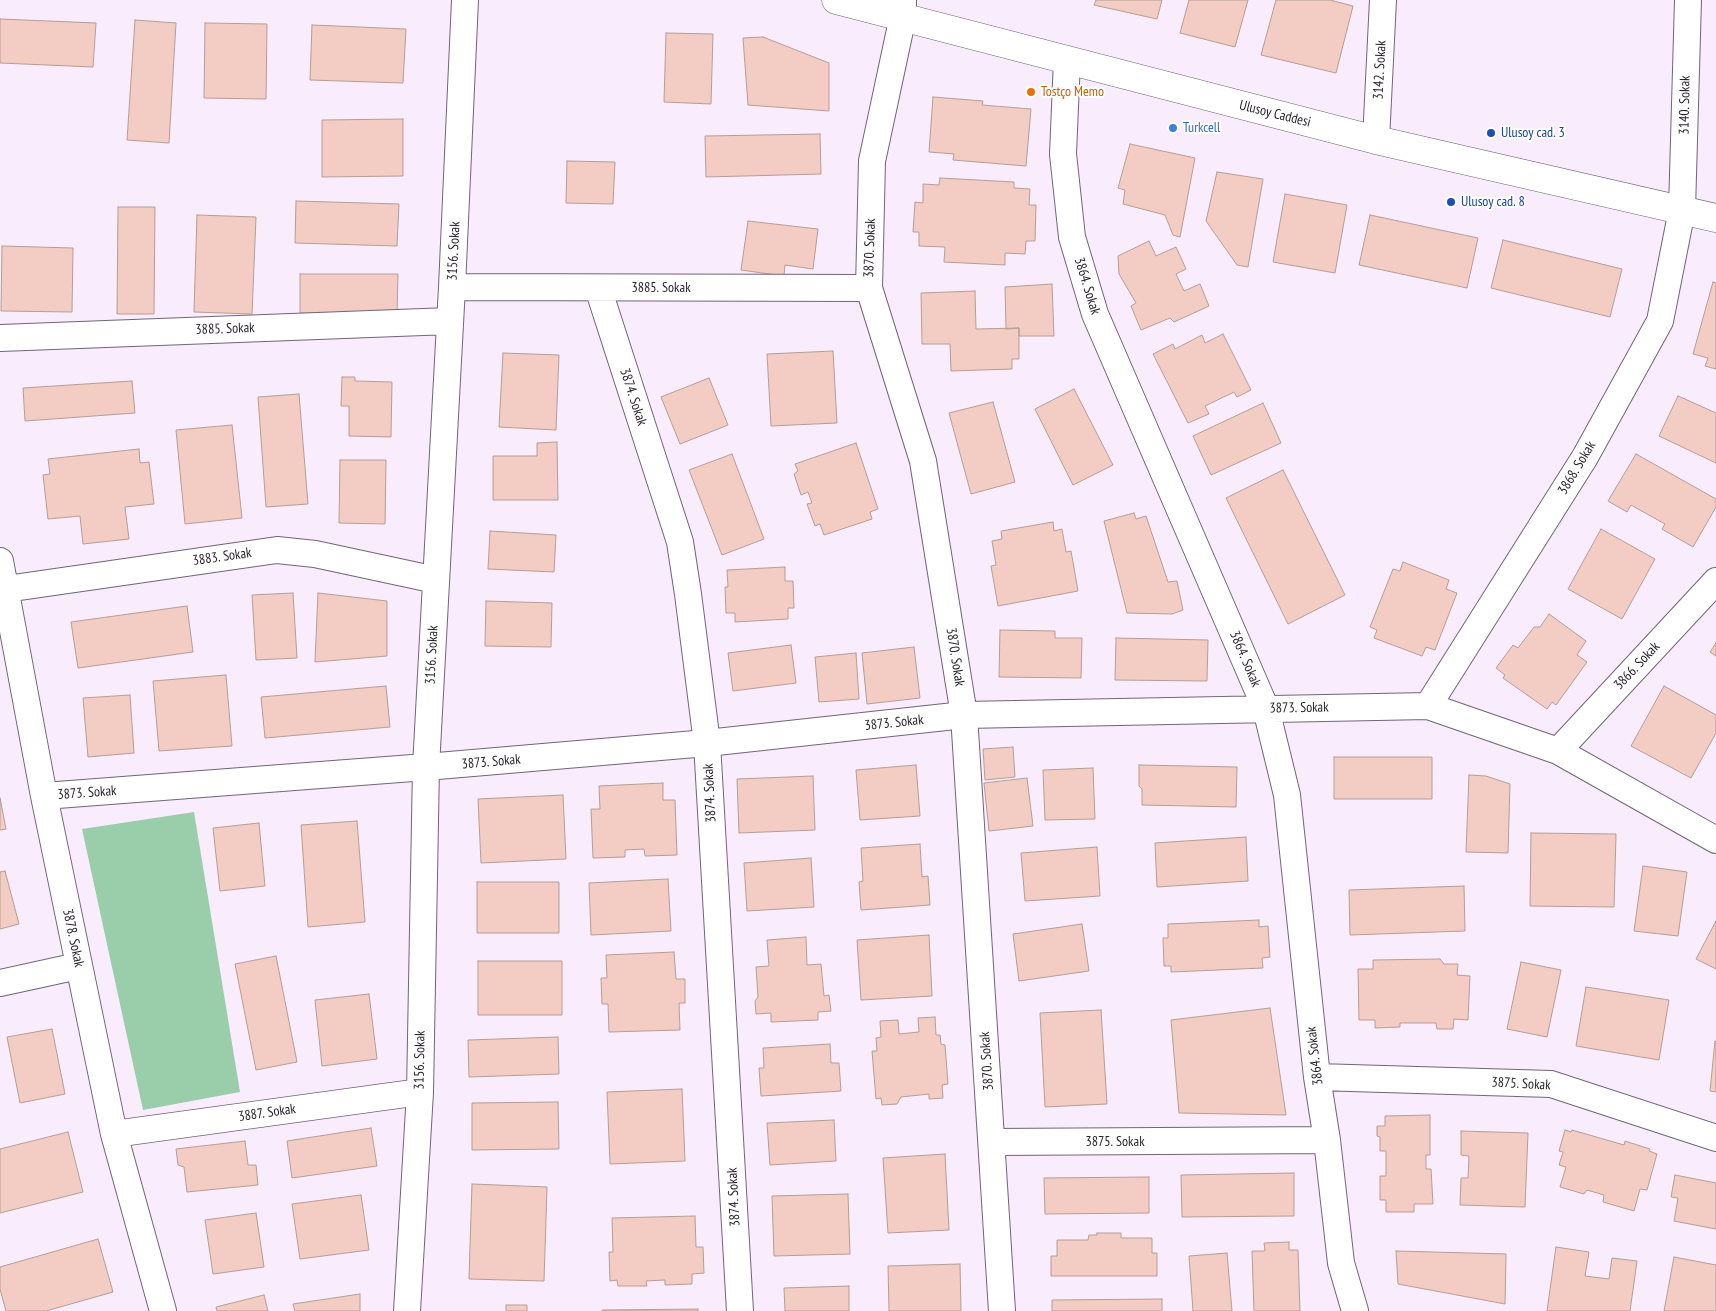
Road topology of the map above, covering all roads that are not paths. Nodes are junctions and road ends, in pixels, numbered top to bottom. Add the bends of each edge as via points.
1 (465, 0) edge
2 (836, 0) edge
3 (1384, 0) edge
4 (1688, 0) edge
5 (903, 8) edge
6 (1067, 60) junction
7 (1376, 140) junction
8 (1682, 210) junction
9 (1716, 218) edge
10 (452, 287) junction
11 (598, 288) junction
12 (869, 288) junction
13 (450, 321) junction
14 (0, 338) edge
15 (0, 561) edge
16 (436, 580) junction
17 (1716, 581) edge
18 (6, 589) junction
19 (1428, 706) junction
20 (1266, 709) junction
21 (964, 715) junction
22 (707, 743) junction
23 (1558, 750) junction
24 (426, 767) junction
25 (44, 796) junction
26 (1716, 840) edge
27 (78, 966) junction
28 (0, 983) edge
29 (1317, 1077) junction
30 (420, 1092) junction
31 (114, 1134) junction
32 (1716, 1138) edge
33 (1327, 1140) junction
34 (992, 1142) junction
35 (163, 1311) edge
36 (407, 1311) edge
37 (740, 1311) edge
38 (1002, 1311) edge
39 (1355, 1311) edge

1 - 10 street, 3156. Sokak
2 - 5 street, Ulusoy Caddesi
3 - 7 street, 3142. Sokak
4 - 8 street, 3140. Sokak
5 - 6 street, Ulusoy Caddesi
5 - 12 street, 3870. Sokak via 872,160
6 - 7 street, Ulusoy Caddesi
6 - 20 street, 3864. Sokak via 1063,154 1072,237 1095,314
7 - 8 street, Ulusoy Caddesi
8 - 9 street, Ulusoy Caddesi
8 - 19 street, 3868. Sokak via 1660,321 1585,457
10 - 11 street, 3885. Sokak
10 - 13 street, 3156. Sokak
11 - 12 street, 3885. Sokak
11 - 22 street, 3874. Sokak via 680,542
12 - 21 street, 3870. Sokak via 924,461
13 - 14 street, 3885. Sokak
13 - 16 street, 3156. Sokak
15 - 18 street, 3878. Sokak
16 - 18 street, 3883. Sokak via 315,554 277,550
16 - 24 street, 3156. Sokak
17 - 23 street, 3866. Sokak
18 - 25 street, 3878. Sokak
19 - 20 street, 3873. Sokak
19 - 23 street, 3873. Sokak
20 - 21 street, 3873. Sokak
20 - 29 street, 3864. Sokak via 1287,795
21 - 22 street, 3873. Sokak
21 - 34 street, 3870. Sokak
22 - 24 street, 3873. Sokak
22 - 37 street, 3874. Sokak
23 - 26 street, 3873. Sokak
24 - 25 street, 3873. Sokak
24 - 30 street, 3156. Sokak
25 - 27 street, 3878. Sokak
27 - 28 street
27 - 31 street, 3878. Sokak
29 - 32 street, 3875. Sokak via 1551,1084
29 - 33 street, 3864. Sokak
30 - 31 street, 3887. Sokak
30 - 36 street, 3156. Sokak
31 - 35 street, 3878. Sokak
33 - 34 street, 3875. Sokak
33 - 39 street, 3864. Sokak via 1341,1263
34 - 38 street, 3870. Sokak

